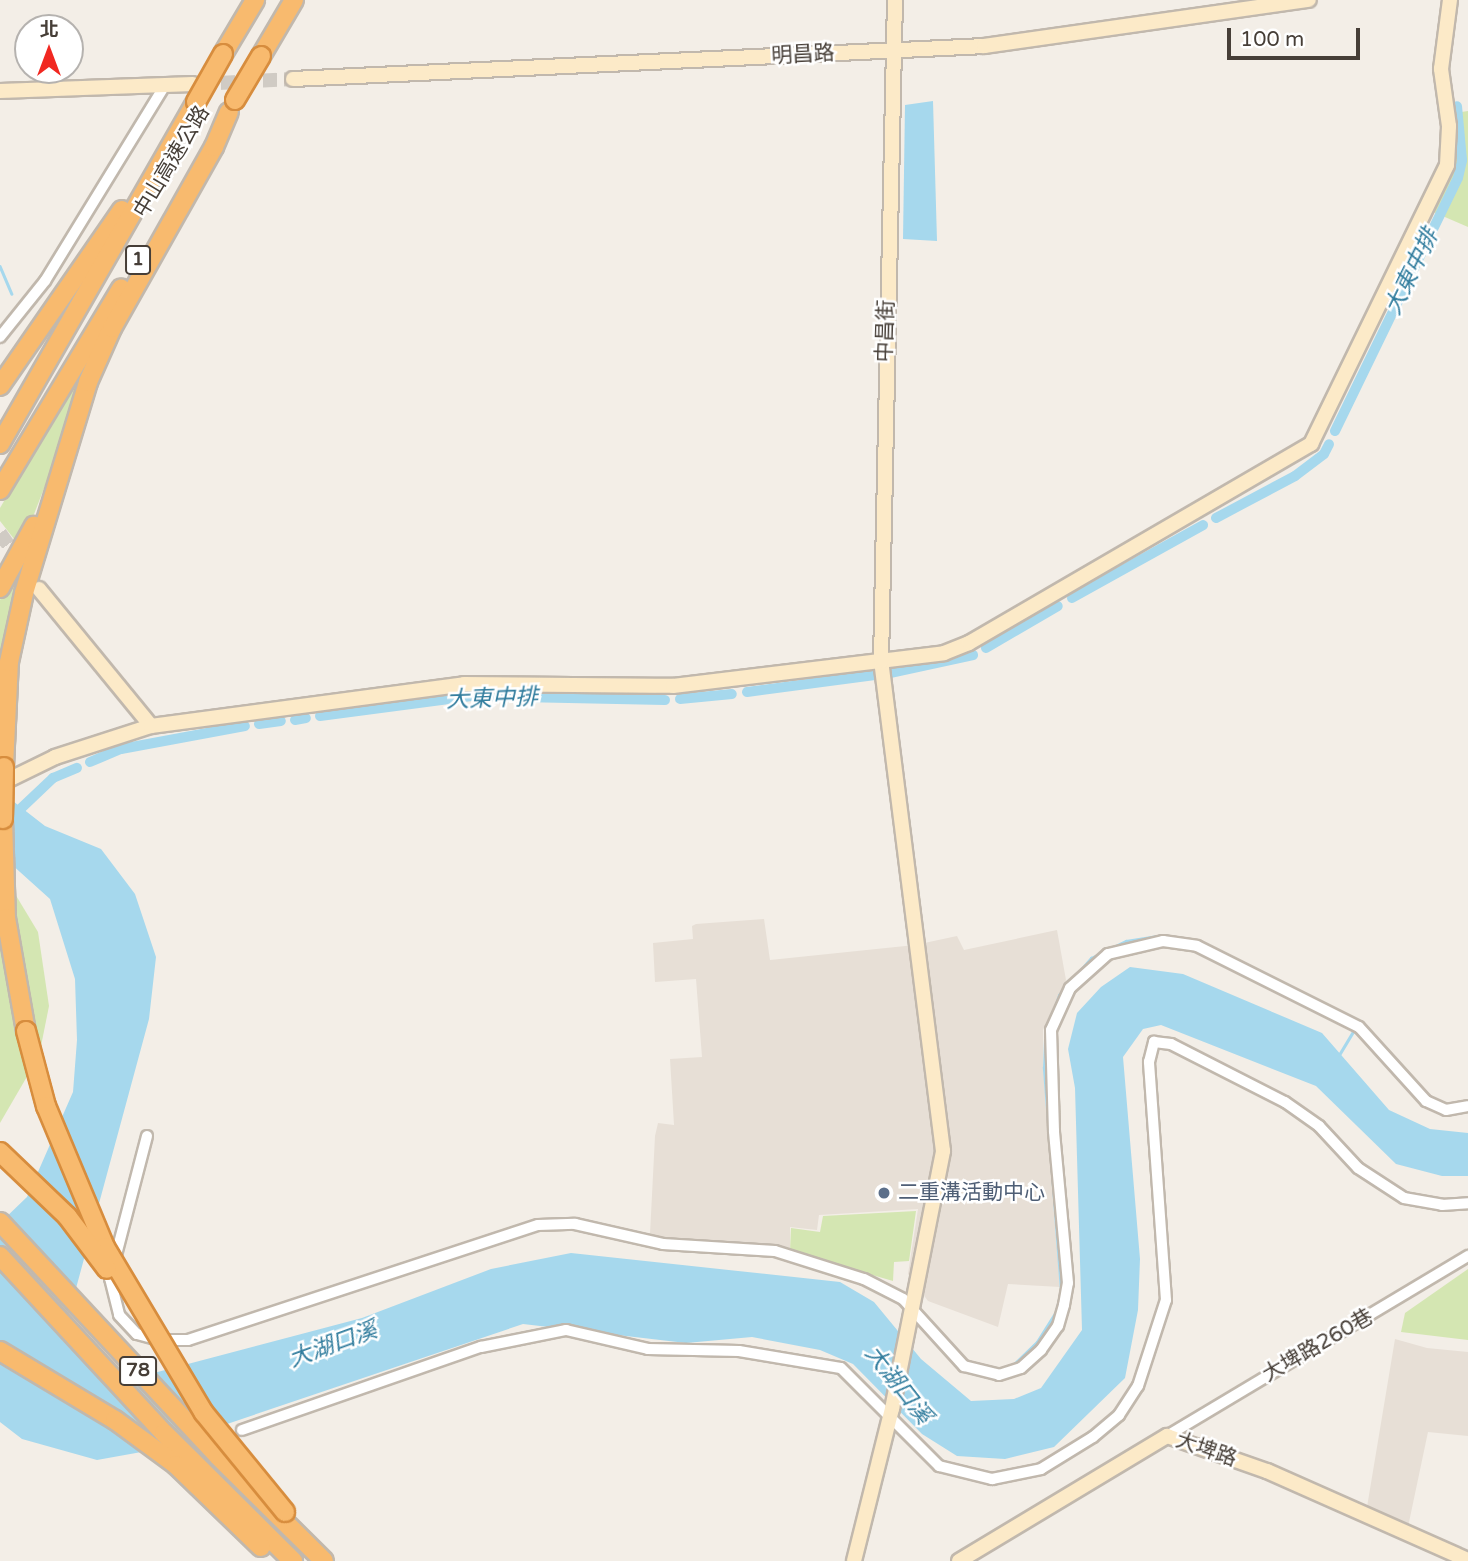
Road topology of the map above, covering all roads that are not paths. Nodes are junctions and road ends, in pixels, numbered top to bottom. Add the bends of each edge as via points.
1 (255, 0) edge
2 (293, 0) edge
3 (895, 0) edge
4 (1309, 0) edge
5 (1450, 0) edge
6 (892, 51) junction
7 (293, 79) tunnel mouth
8 (193, 84) tunnel mouth
9 (165, 85) junction
10 (0, 91) edge
11 (232, 106) junction
12 (192, 109) junction
13 (0, 337) edge
14 (0, 386) edge
15 (68, 442) junction
16 (0, 444) edge
17 (0, 490) edge
18 (0, 588) edge
19 (39, 589) dead end
20 (881, 661) junction
21 (151, 726) junction
22 (6, 781) edge
23 (1468, 1106) edge
24 (147, 1136) dead end
25 (0, 1152) edge
26 (1468, 1203) edge
27 (0, 1222) edge
28 (0, 1256) edge
29 (1468, 1256) edge
30 (911, 1314) junction
31 (0, 1342) edge
32 (160, 1342) junction
33 (0, 1352) edge
34 (45, 1378) junction
35 (890, 1415) junction
36 (242, 1430) dead end
37 (1167, 1436) junction
38 (283, 1514) junction
39 (1468, 1560) edge
40 (277, 1561) edge
41 (293, 1561) edge
42 (324, 1561) edge
43 (334, 1561) edge
44 (854, 1561) edge
45 (959, 1561) edge

1 - 12 highway, 中山高速公路 / 1, bridge
2 - 11 highway, 中山高速公路 / 1, bridge
3 - 6 street, 中昌街
4 - 6 street, 明昌路 via 984,46
5 - 20 street via 1441,69 1449,126 1447,165 1311,444 969,643 944,653
6 - 7 street, 明昌路
6 - 20 street, 中昌街
8 - 9 street
9 - 10 street
9 - 13 street via 45,281
11 - 15 highway via 214,147 112,328
11 - 17 highway, 中山高速公路 / 1
12 - 14 highway
12 - 16 highway, 中山高速公路 / 1
15 - 18 highway via 32,530
15 - 32 highway, bridge via 9,662 2,853 6,918 26,1031 46,1106 80,1193
19 - 21 street
20 - 21 street via 673,686 464,684
20 - 30 street, 中昌街 via 943,1151
21 - 22 street via 55,757
23 - 30 street via 1446,1110 1426,1101 1359,1027 1197,946 1163,941 1128,946 1091,964 1070,988 1051,1030 1049,1063 1068,1283 1058,1326 1021,1368 984,1374 964,1366
24 - 30 street via 110,1278 119,1315 137,1334 159,1340 188,1340 538,1225 575,1224 663,1244 775,1251 864,1279
25 - 32 highway, bridge via 66,1216
26 - 35 street via 1442,1205 1404,1198 1358,1168 1319,1126 1285,1102 1171,1044 1154,1042 1149,1062 1166,1300 1138,1386 1119,1415 1041,1469 992,1479 939,1466
27 - 38 highway, 78
28 - 41 highway, 78
29 - 37 street, 大埤路260巷
30 - 35 street, 中昌街
31 - 34 highway
32 - 38 highway, bridge via 224,1440
33 - 34 highway
34 - 40 highway via 176,1465
35 - 36 street via 841,1368 739,1351 648,1349 566,1330 481,1347
35 - 44 street, 中昌街
37 - 39 street, 大埤路 via 1267,1471
37 - 45 street, 大埤路
38 - 42 highway, 78
38 - 43 highway

